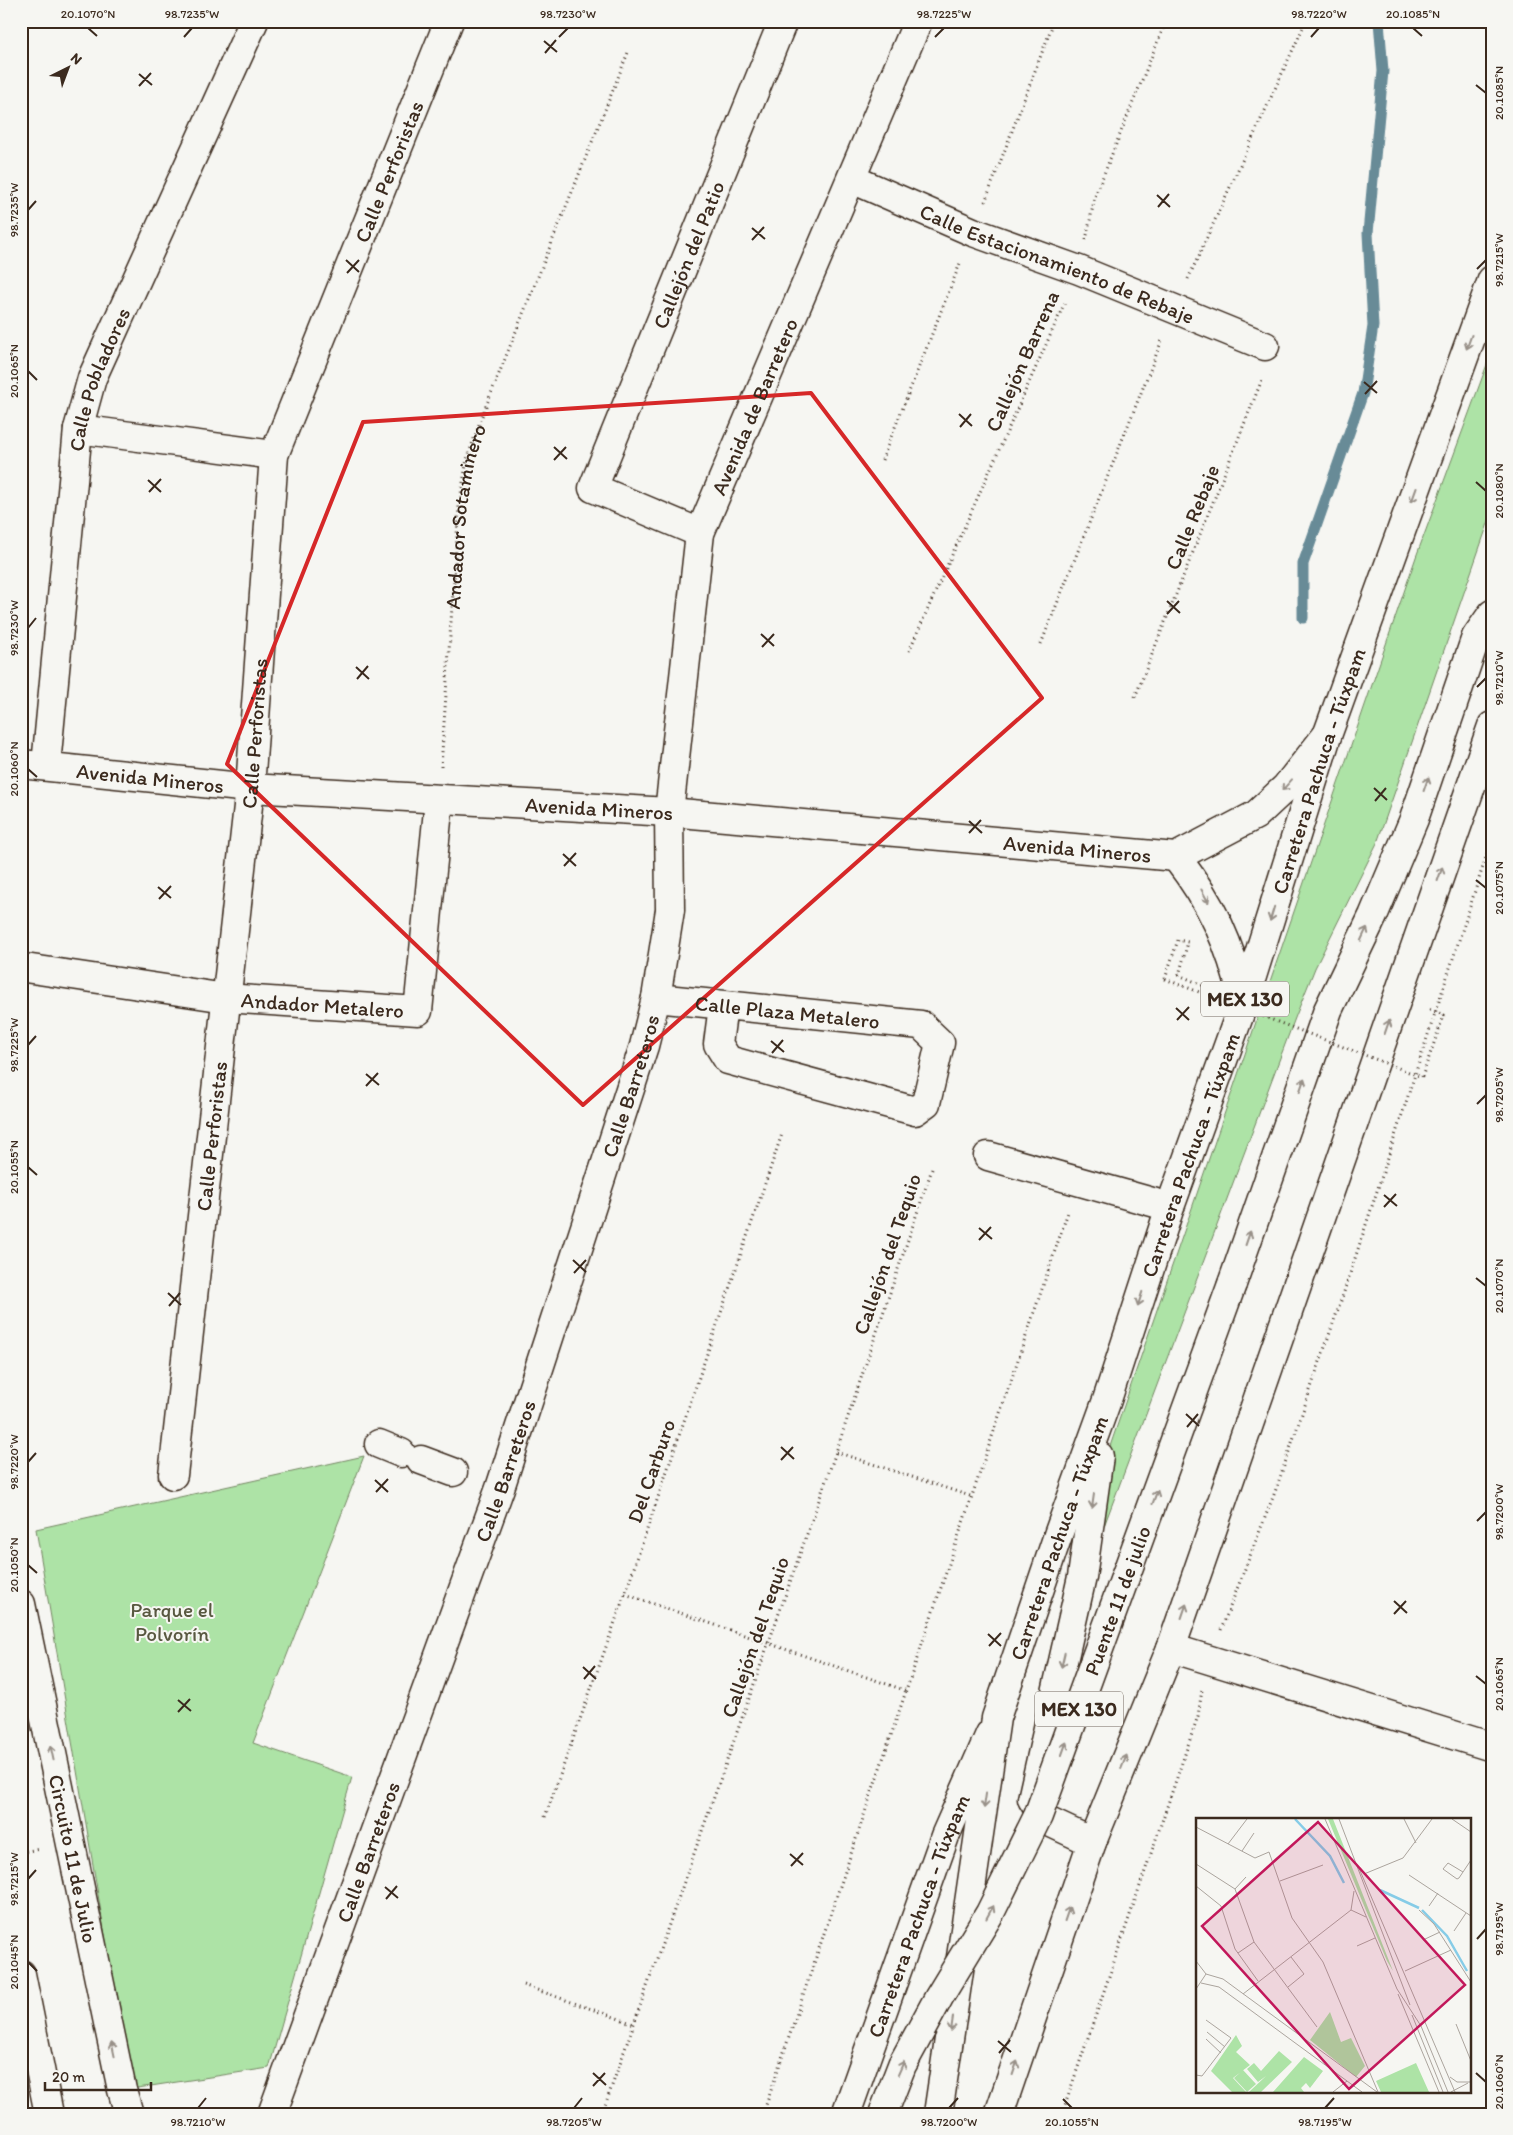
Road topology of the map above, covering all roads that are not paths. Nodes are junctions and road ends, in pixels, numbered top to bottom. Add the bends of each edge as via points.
1 (254, 21) edge
2 (449, 21) edge
3 (784, 21) edge
4 (918, 21) edge
5 (852, 180) junction
6 (1492, 280) edge
7 (1265, 346) road end
8 (78, 429) junction
9 (274, 455) junction
10 (700, 533) junction
11 (1492, 614) edge
12 (1492, 726) edge
13 (1328, 733) junction
14 (34, 764) edge
15 (250, 788) junction
16 (439, 800) junction
17 (669, 812) junction
18 (1176, 857) junction
19 (25, 968) dead end
20 (226, 998) junction
21 (656, 998) junction
22 (1244, 1002) junction
23 (722, 1006) junction
24 (988, 1156) dead end
25 (1170, 1207) junction
26 (1107, 1400) junction
27 (400, 1452) dead end
28 (173, 1476) dead end
29 (477, 1480) junction
30 (21, 1604) edge
31 (1171, 1648) junction
32 (996, 1718) junction
33 (1492, 1747) edge
34 (1092, 1842) junction
35 (21, 1974) edge
36 (30, 2062) edge
37 (49, 2114) edge
38 (129, 2114) edge
39 (272, 2114) edge
40 (846, 2114) edge
41 (883, 2114) edge
42 (938, 2114) edge
43 (999, 2114) edge

1 - 8 street, Calle Pobladores via 92,378
2 - 9 street, Calle Perforistas
3 - 10 street, Callejón del Patio via 593,488
4 - 5 street, Avenida de Barretero
5 - 7 street, Calle Estacionamiento de Rebaje via 973,232 1079,270
5 - 10 street, Avenida de Barretero
6 -> 13 street, Carretera Pachuca - Túxpam / MEX 130
8 - 9 street
8 - 14 street, Calle Pobladores
9 - 15 street, Calle Perforistas
10 - 17 street, Avenida de Barretero
41 -> 11 street, Puente 11 de julio / MEX 130, bridge via 902,2065 990,1913 1038,1816 1328,1010 1414,819 1476,637
31 -> 12 street, MEX 130
13 -> 18 street, Avenida Mineros via 1286,787 1256,815
13 -> 22 street, Carretera Pachuca - Túxpam / MEX 130
14 - 15 street, Avenida Mineros
15 - 16 street, Avenida Mineros
15 - 20 street, Calle Perforistas
16 - 17 street, Avenida Mineros
16 - 20 street, Andador Metalero via 418,1011
17 - 18 street, Avenida Mineros
17 - 21 street, Calle Barreteros via 670,910
18 -> 22 street, Avenida Mineros via 1200,889 1220,925 1235,963
19 - 20 street, Andador Metalero
20 - 28 street, Calle Perforistas
21 - 23 street, Calle Plaza Metalero
21 - 29 street, Calle Barreteros via 644,1046
22 - 25 street, Carretera Pachuca - Túxpam / MEX 130
23 - 23 street, Calle Plaza Metalero via 921,1025 940,1043 926,1103 915,1111 728,1060 718,1044
24 - 25 street
25 -> 26 street, Carretera Pachuca - Túxpam / MEX 130
26 - 32 street, Carretera Pachuca - Túxpam / MEX 130
26 -> 34 street via 1082,1577 1032,1799 1045,1820
27 - 29 street
29 - 39 street, Calle Barreteros
38 -> 30 street, Circuito 11 de Julio
31 - 33 street
34 -> 31 street, MEX 130
32 - 40 street, Carretera Pachuca - Túxpam / MEX 130 via 945,1836
32 -> 42 street, Carretera Pachuca - Túxpam / MEX 130, bridge
43 -> 34 street, MEX 130
35 - 36 street
36 - 37 street

